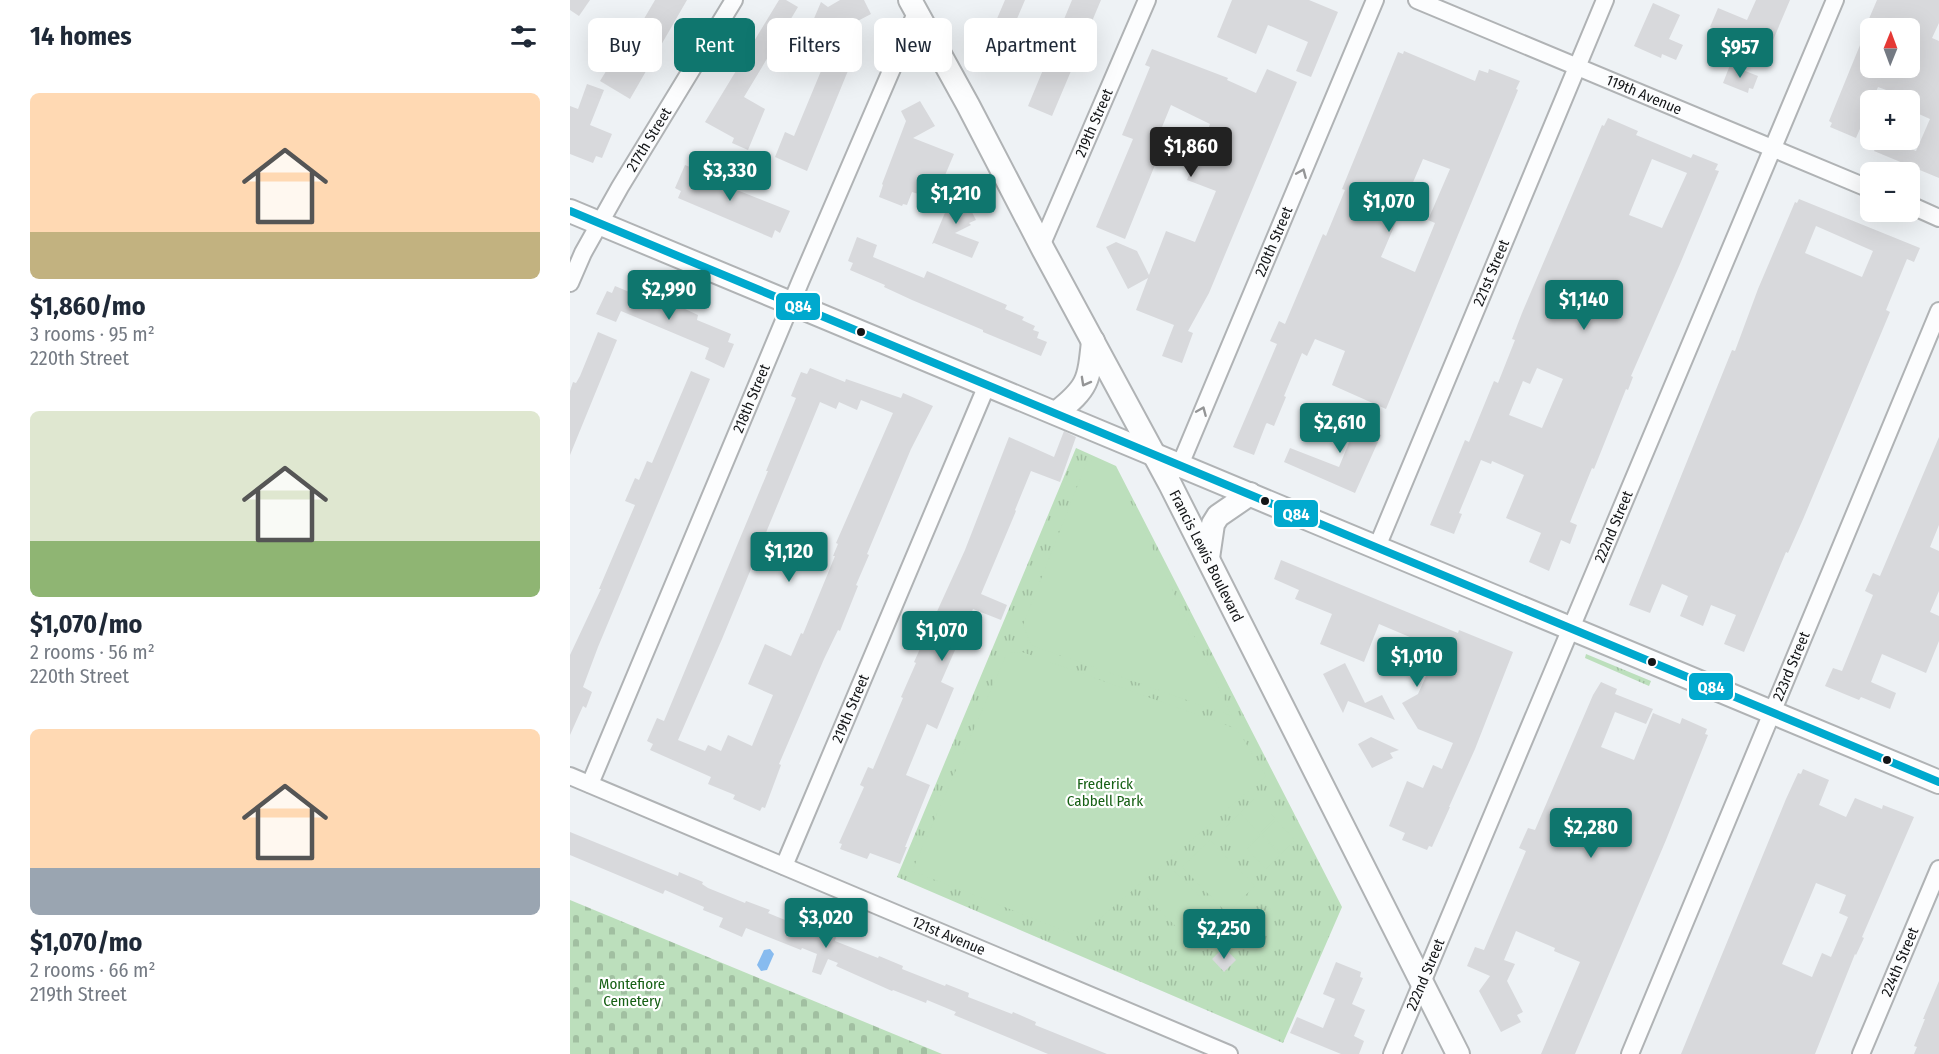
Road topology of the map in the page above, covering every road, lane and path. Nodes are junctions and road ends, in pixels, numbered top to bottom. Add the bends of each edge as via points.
1 (734, 0) edge
2 (1147, 0) edge
3 (1375, 0) edge
4 (1417, 0) edge
5 (1605, 0) edge
6 (1835, 0) edge
7 (913, 6) edge
8 (1578, 67) junction
9 (1773, 148) junction
10 (1860, 185) edge
11 (1920, 209) edge
12 (570, 211) edge
13 (1939, 218) edge
14 (600, 223) junction
15 (1041, 246) junction
16 (570, 283) edge
17 (791, 303) junction
18 (1939, 311) edge
19 (1093, 341) junction
20 (987, 385) junction
21 (1056, 413) junction
22 (1153, 454) junction
23 (1173, 472) junction
24 (1250, 494) junction
25 (1377, 547) junction
26 (1208, 558) junction
27 (1572, 629) junction
28 (1771, 712) junction
29 (570, 776) edge
30 (1939, 782) edge
31 (590, 784) junction
32 (784, 866) junction
33 (1939, 869) edge
34 (1421, 983) junction
35 (1229, 1054) edge
36 (1392, 1054) edge
37 (1458, 1054) edge
38 (1630, 1054) edge
39 (1861, 1054) edge

1 - 14 street, 217th Street
2 - 15 street, 219th Street
23 -> 3 street, 220th Street
4 - 8 street, 119th Avenue
5 - 8 street, 221st Street
6 - 9 street, 222nd Street
7 - 15 street, Francis Lewis Boulevard
7 - 17 street, 218th Street
8 - 9 street, 119th Avenue
8 - 25 street, 221st Street
9 - 10 street, 119th Avenue
9 - 27 street, 222nd Street
11 - 13 street
12 - 14 street
14 - 16 street, 217th Street
14 - 17 street
15 - 19 street, Francis Lewis Boulevard
17 - 20 street
17 - 31 street, 218th Street
18 - 28 street, 223rd Street
19 -> 21 street via 1090,373 1084,385
19 - 22 street, Francis Lewis Boulevard
20 - 21 street
20 - 32 street, 219th Street
21 - 22 street
22 - 23 street, Francis Lewis Boulevard
23 - 24 street
23 - 26 street, Francis Lewis Boulevard
24 - 25 street
24 - 26 street via 1218,516 1213,524
25 - 27 street
26 - 34 street, Francis Lewis Boulevard
27 - 28 street
27 - 34 street, 222nd Street
28 - 30 street
28 - 38 street, 223rd Street
29 - 31 street, 121st Avenue
31 - 32 street, 121st Avenue
32 - 35 street, 121st Avenue
33 - 39 street, 224th Street
34 - 36 street, 222nd Street
34 - 37 street, Francis Lewis Boulevard

